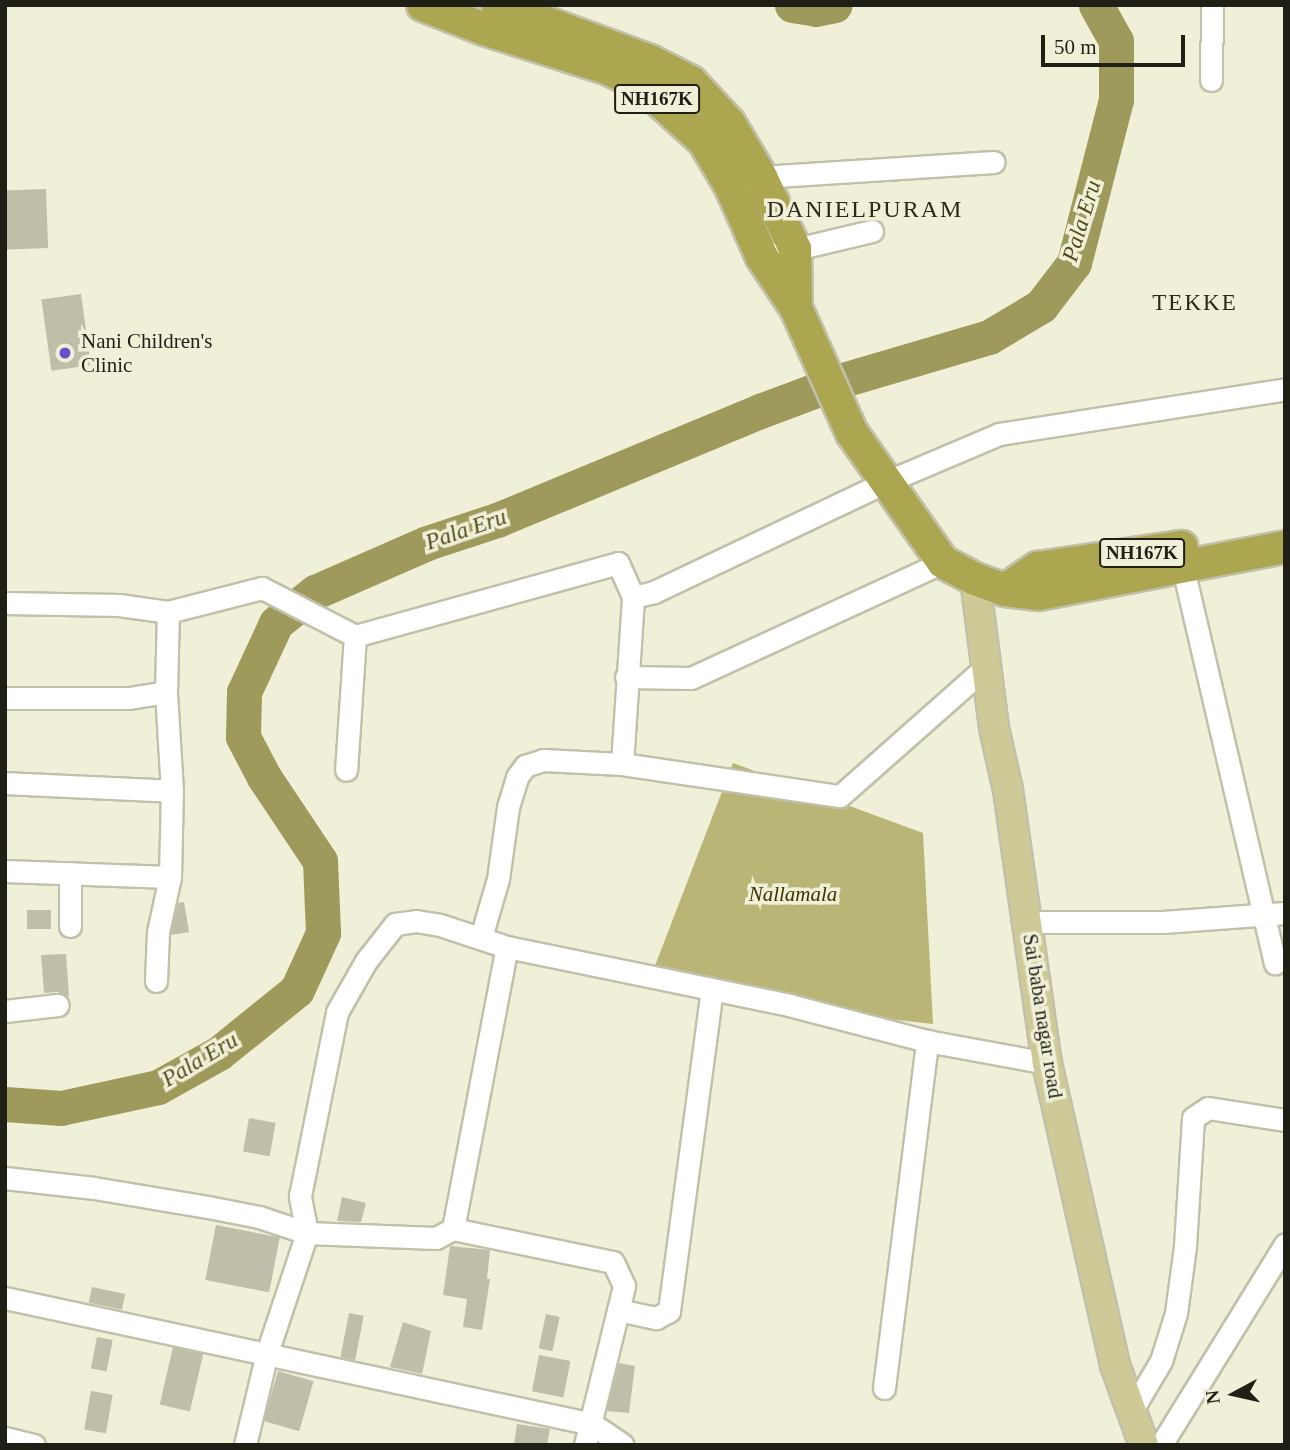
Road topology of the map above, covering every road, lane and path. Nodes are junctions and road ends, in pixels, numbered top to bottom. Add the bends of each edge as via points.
1 (423, 5) edge
2 (1212, 5) edge
3 (504, 13) edge
4 (1211, 80) dead end
5 (994, 162) dead end
6 (761, 177) junction
7 (731, 187) junction
8 (873, 231) dead end
9 (795, 249) junction
10 (762, 257) junction
11 (796, 308) junction
12 (1285, 389) edge
13 (886, 482) junction
14 (1285, 525) edge
15 (1285, 547) edge
16 (943, 562) junction
17 (1183, 568) junction
18 (975, 579) junction
19 (1005, 590) junction
20 (634, 597) junction
21 (5, 603) edge
22 (168, 611) junction
23 (355, 636) junction
24 (987, 666) junction
25 (626, 677) junction
26 (166, 692) junction
27 (5, 698) edge
28 (622, 764) junction
29 (346, 770) dead end
30 (5, 783) edge
31 (172, 791) junction
32 (5, 871) edge
33 (70, 873) junction
34 (170, 877) junction
35 (1285, 913) edge
36 (1263, 917) junction
37 (1028, 922) junction
38 (70, 926) dead end
39 (481, 937) junction
40 (507, 947) junction
41 (1275, 963) dead end
42 (156, 981) dead end
43 (712, 990) junction
44 (58, 1005) dead end
45 (5, 1011) edge
46 (927, 1041) junction
47 (1047, 1063) junction
48 (1285, 1120) edge
49 (5, 1178) edge
50 (453, 1229) junction
51 (307, 1233) junction
52 (1285, 1244) edge
53 (5, 1298) edge
54 (618, 1310) junction
55 (267, 1353) junction
56 (884, 1388) dead end
57 (1132, 1410) junction
58 (592, 1424) junction
59 (5, 1438) edge
60 (33, 1445) edge
61 (245, 1445) edge
62 (585, 1445) edge
63 (623, 1445) edge
64 (1144, 1445) edge
65 (1161, 1445) edge

1 - 3 highway, NH167K
2 - 4 street
3 - 6 highway, NH167K via 650,61 691,82 729,123
3 - 7 highway, NH167K via 642,85 704,141
5 - 6 street
6 - 7 street
6 - 9 highway, NH167K
7 - 10 highway, NH167K
8 - 9 street
9 - 10 street
9 - 11 highway, NH167K
10 - 11 highway, NH167K
11 - 13 highway, NH167K via 852,433
12 - 13 street via 999,434
13 - 16 highway, NH167K
13 - 20 street via 654,592
14 - 19 highway, NH167K via 1188,546 1038,568
15 - 17 highway, NH167K
16 - 18 highway, NH167K
16 - 25 street via 691,678
17 - 19 highway, NH167K via 1039,594
17 - 36 street
18 - 19 highway, NH167K
18 - 24 main road, Sai baba nagar road
20 - 23 street via 618,563
20 - 25 street
21 - 22 street via 119,605
22 - 23 street via 262,588
22 - 26 street
23 - 29 street
24 - 28 street via 840,796
24 - 37 main road, Sai baba nagar road via 993,728 1008,790
25 - 28 street
26 - 27 street via 129,698
26 - 31 street
28 - 39 street via 542,760 525,766 508,807 498,879
30 - 31 street
31 - 34 street
32 - 33 street
33 - 34 street
33 - 38 street
34 - 42 street via 158,932
35 - 36 street
36 - 37 street
36 - 41 street
37 - 47 main road, Sai baba nagar road
39 - 40 street
39 - 51 street via 416,921 395,924 366,961 337,1012 300,1196
40 - 43 street
40 - 50 street
43 - 46 street
43 - 54 street via 669,1311 656,1318
44 - 45 street
46 - 47 street
46 - 56 street
47 - 57 main road, Sai baba nagar road via 1115,1364
48 - 57 street via 1208,1108 1193,1118 1185,1247 1175,1313 1161,1361
49 - 51 street via 208,1207
50 - 51 street via 436,1238
50 - 54 street via 613,1262 624,1286
51 - 55 street
52 - 65 street
53 - 55 street
54 - 58 street
55 - 58 street
55 - 61 street
57 - 64 main road, Sai baba nagar road
58 - 62 street
58 - 63 street
59 - 60 street

